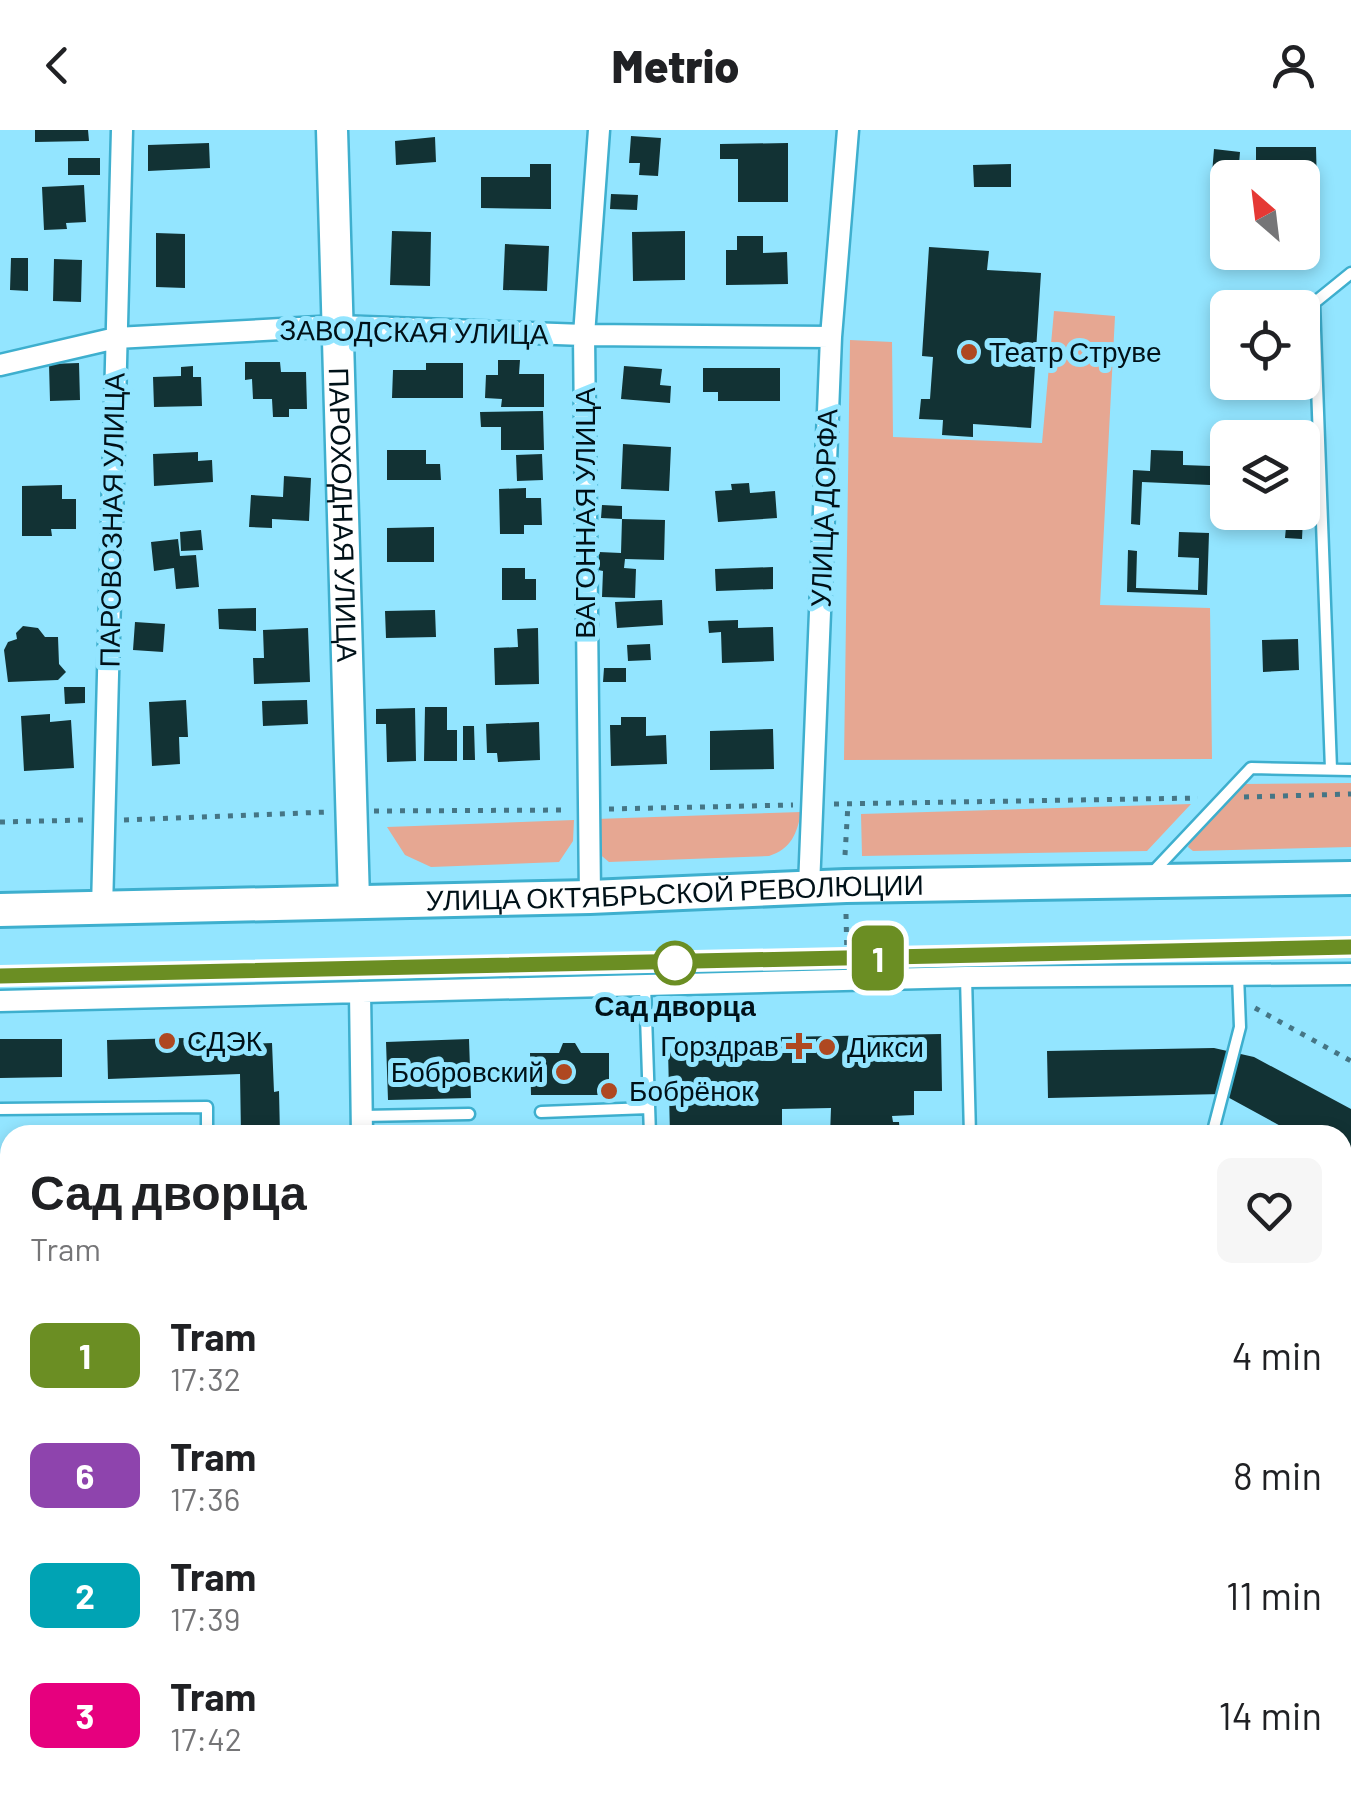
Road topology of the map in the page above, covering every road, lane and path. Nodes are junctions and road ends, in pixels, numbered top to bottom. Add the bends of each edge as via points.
1 (122, 130) edge
2 (332, 130) edge
3 (600, 130) edge
4 (848, 130) edge
5 (1351, 273) edge
6 (336, 326) junction
7 (584, 335) junction
8 (831, 337) junction
9 (116, 338) junction
10 (0, 366) edge
11 (1331, 770) junction
12 (1351, 770) edge
13 (1351, 794) edge
14 (1223, 798) junction
15 (813, 804) junction
16 (848, 804) junction
17 (587, 810) junction
18 (354, 811) junction
19 (106, 821) junction
20 (0, 822) edge
21 (845, 855) dead end
22 (1351, 878) edge
23 (1144, 881) junction
24 (809, 887) junction
25 (590, 897) junction
26 (354, 902) junction
27 (0, 910) edge
28 (102, 910) junction
29 (846, 910) dead end
30 (1351, 974) edge
31 (1238, 975) junction
32 (966, 977) junction
33 (847, 980) junction
34 (644, 986) junction
35 (360, 992) junction
36 (1239, 1000) junction
37 (0, 1001) edge
38 (1351, 1061) edge
39 (649, 1108) junction
40 (0, 1109) edge
41 (541, 1112) dead end
42 (469, 1114) dead end
43 (207, 1125) edge
44 (362, 1125) edge
45 (371, 1125) edge
46 (650, 1125) edge
47 (970, 1125) edge
48 (1215, 1125) edge

1 - 9 street, ПАРОВОЗНАЯ УЛИЦА
2 - 6 main road, ПАРОХОДНАЯ УЛИЦА
3 - 7 street, ВАГОННАЯ УЛИЦА
4 - 8 street, УЛИЦА ДОРФА
5 - 11 lane via 1314,303
6 - 7 street, ЗАВОДСКАЯ УЛИЦА
6 - 9 street, ЗАВОДСКАЯ УЛИЦА
6 - 18 main road, ПАРОХОДНАЯ УЛИЦА
7 - 8 street, ЗАВОДСКАЯ УЛИЦА
7 - 17 street, ВАГОННАЯ УЛИЦА
8 - 15 street, УЛИЦА ДОРФА
9 - 10 street, ЗАВОДСКАЯ УЛИЦА
9 - 19 street, ПАРОВОЗНАЯ УЛИЦА
11 - 12 lane
11 - 14 lane via 1250,768
13 - 14 path
14 - 16 path
14 - 23 lane
15 - 16 path
15 - 17 path
15 - 24 street, УЛИЦА ДОРФА
16 - 21 path
17 - 18 path
17 - 25 street, ВАГОННАЯ УЛИЦА
18 - 19 path
18 - 26 main road, ПАРОХОДНАЯ УЛИЦА
19 - 20 path
19 - 28 street, ПАРОВОЗНАЯ УЛИЦА
22 - 23 main road, УЛИЦА ОКТЯБРЬСКОЙ РЕВОЛЮЦИИ
23 - 24 main road, УЛИЦА ОКТЯБРЬСКОЙ РЕВОЛЮЦИИ
24 - 25 main road, УЛИЦА ОКТЯБРЬСКОЙ РЕВОЛЮЦИИ
25 - 26 main road, УЛИЦА ОКТЯБРЬСКОЙ РЕВОЛЮЦИИ
26 - 28 main road, УЛИЦА ОКТЯБРЬСКОЙ РЕВОЛЮЦИИ
27 - 28 main road, УЛИЦА ОКТЯБРЬСКОЙ РЕВОЛЮЦИИ
29 - 33 path
30 - 31 street
31 - 32 street
31 - 36 lane
32 - 33 street
32 - 47 lane
33 - 34 street
34 - 35 street
34 - 39 lane
35 - 37 street
35 - 44 street
36 - 38 path
36 - 48 lane via 1240,1026
39 - 41 lane
39 - 46 lane
40 - 43 lane via 207,1107
42 - 45 lane

